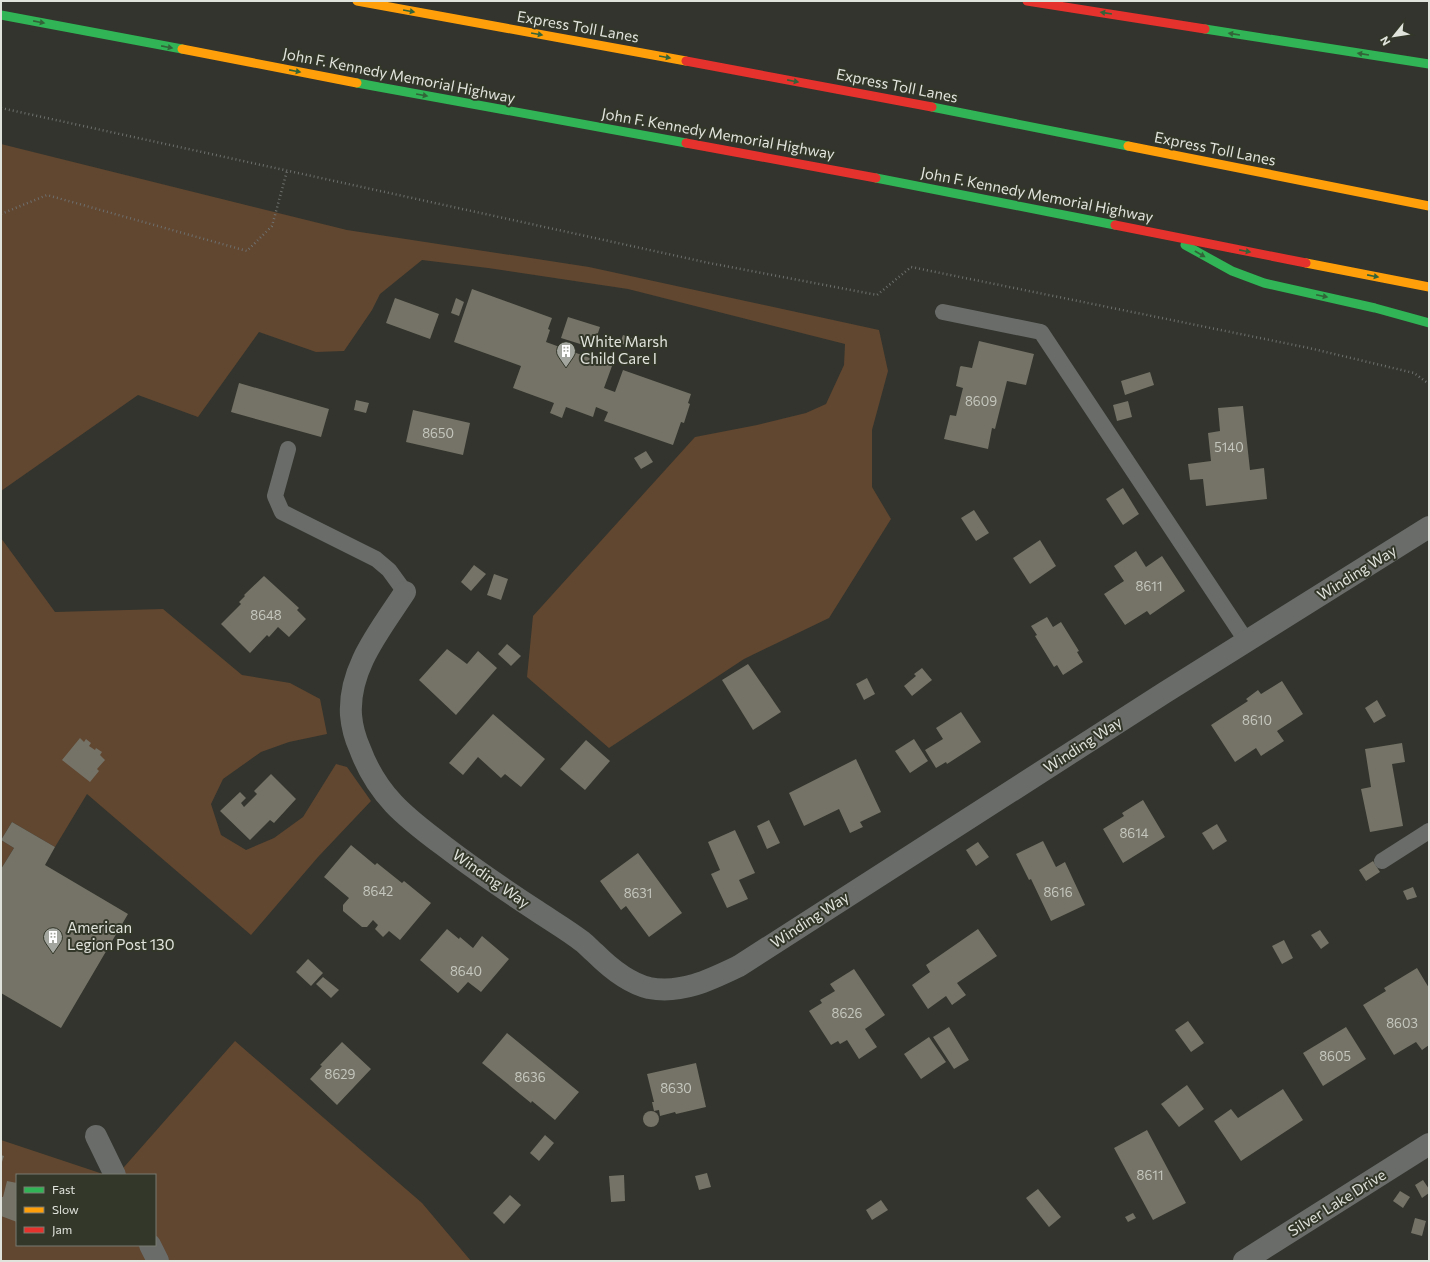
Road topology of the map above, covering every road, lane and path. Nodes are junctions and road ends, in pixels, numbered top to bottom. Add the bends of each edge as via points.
1 (357, 1) edge
2 (1027, 1) edge
3 (1, 15) edge
4 (1429, 64) edge
5 (1, 108) edge
6 (287, 171) junction
7 (1429, 206) edge
8 (1, 214) edge
9 (1166, 235) junction
10 (1429, 287) edge
11 (943, 312) dead end
12 (1429, 323) edge
13 (1429, 384) edge
14 (288, 449) dead end
15 (1429, 527) edge
16 (405, 592) joint
17 (1247, 642) junction
18 (1429, 831) edge
19 (1382, 861) dead end
20 (96, 1136) dead end
21 (1429, 1144) edge
22 (115, 1174) edge
23 (150, 1246) edge
24 (158, 1261) edge
25 (1244, 1261) edge

1 -> 7 highway, Express Toll Lanes via 945,110
4 -> 2 highway
3 -> 9 highway, John F. Kennedy Memorial Highway via 883,179
5 - 6 path
6 - 8 path via 272,226 247,251 47,195
6 - 13 path via 708,263 877,295 911,267 1308,348 1414,373
9 -> 10 highway, John F. Kennedy Memorial Highway
9 -> 12 highway via 1221,266 1252,279 1369,306
11 - 17 lane via 1041,332
14 - 16 lane via 275,496 282,512 376,559 389,570
15 - 17 street, Winding Way
16 - 17 street, Winding Way via 369,647 361,663 351,699 354,735 368,770 381,791 416,826 478,872 584,942 613,970 630,981 667,990 687,988 739,966
18 - 19 lane
20 - 22 street
21 - 25 street, Silver Lake Drive
23 - 24 street

